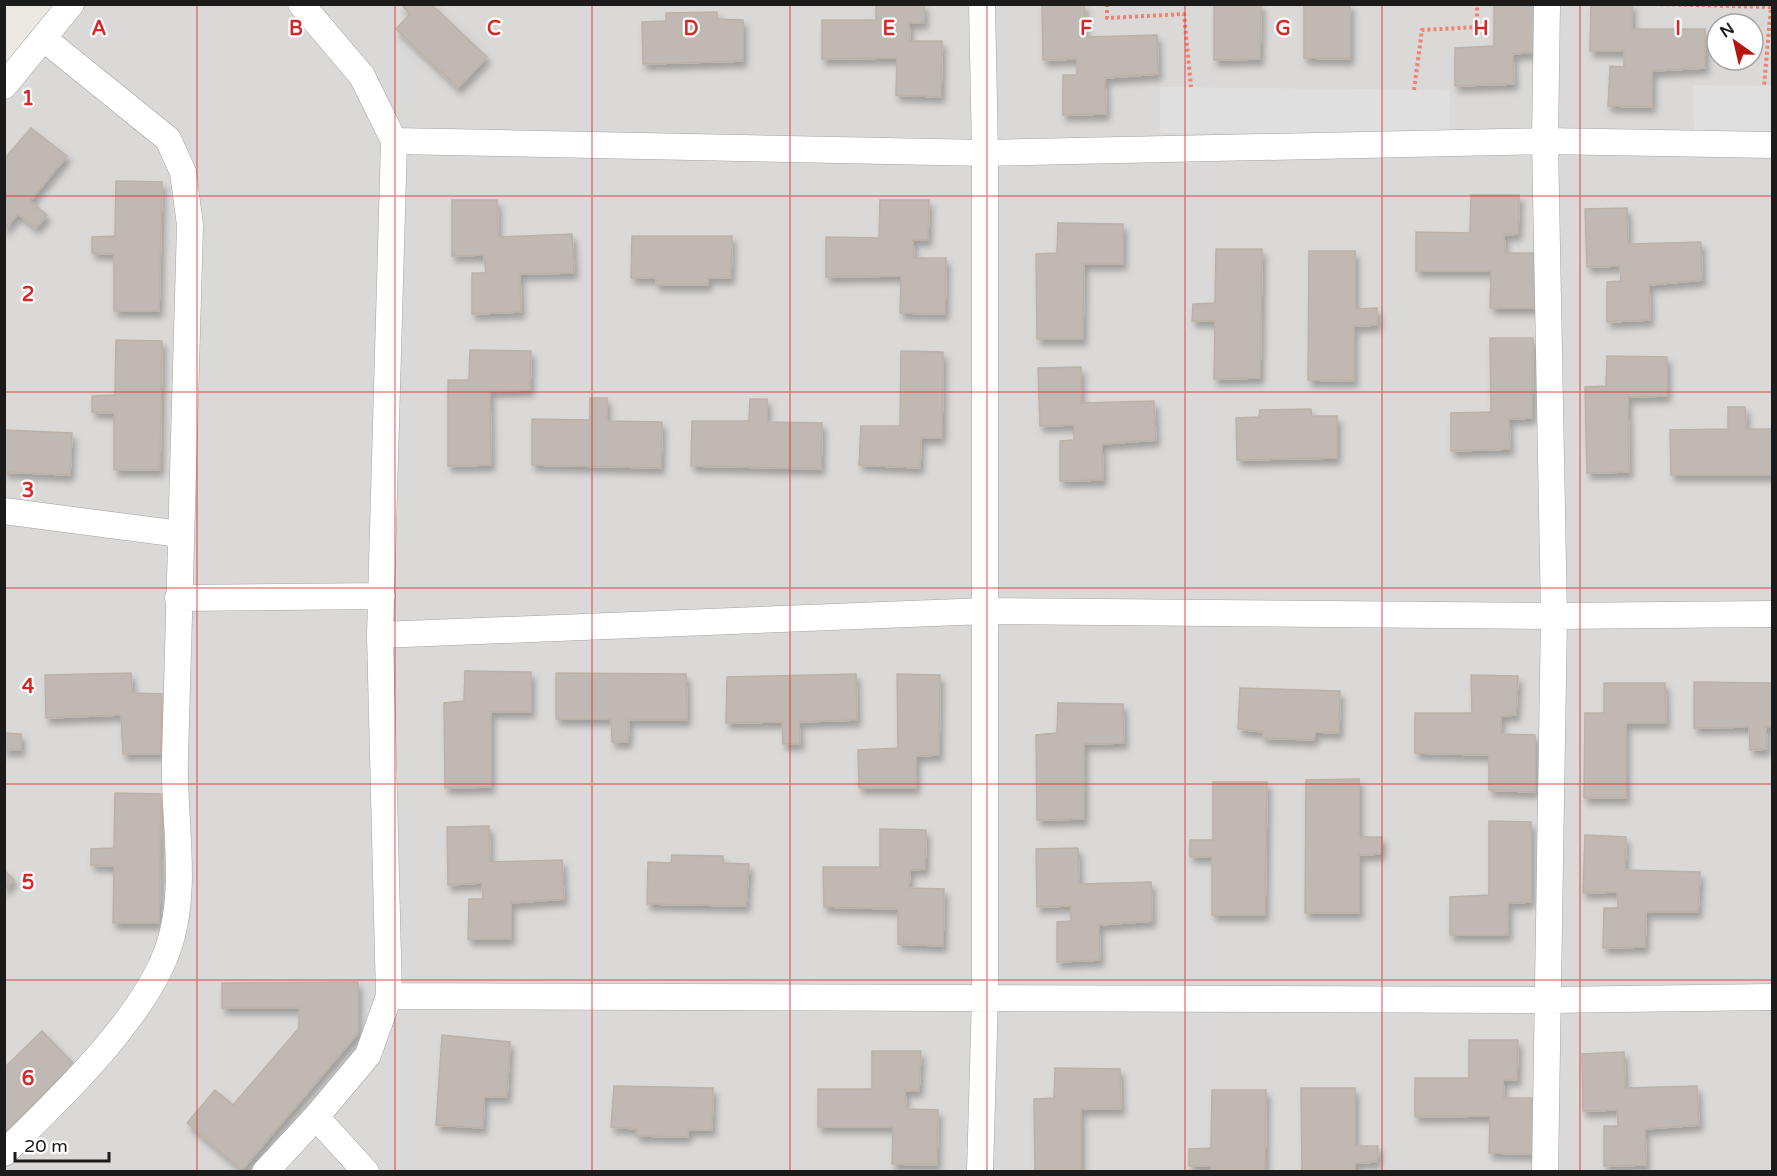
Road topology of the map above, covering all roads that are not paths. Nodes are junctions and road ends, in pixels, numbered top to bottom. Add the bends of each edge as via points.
1 (71, 4) edge
2 (982, 4) edge
3 (1547, 4) edge
4 (307, 7) edge
5 (44, 39) junction
6 (4, 86) edge
7 (394, 141) junction
8 (1545, 141) junction
9 (1773, 145) edge
10 (985, 153) junction
11 (4, 511) edge
12 (180, 534) junction
13 (382, 596) junction
14 (178, 598) junction
15 (985, 611) junction
16 (1773, 614) edge
17 (1554, 616) junction
18 (380, 635) junction
19 (389, 996) junction
20 (985, 996) junction
21 (1773, 997) edge
22 (1548, 1000) junction
23 (316, 1117) junction
24 (4, 1153) edge
25 (265, 1172) edge
26 (366, 1172) edge
27 (980, 1172) edge
28 (1545, 1172) edge

1 - 5 street
2 - 10 street
3 - 8 street
4 - 7 street via 362,76
5 - 6 street
5 - 12 street via 168,139 183,172 190,225
7 - 10 street
7 - 13 street
8 - 9 street
8 - 10 street
8 - 17 street
10 - 15 street
11 - 12 street
12 - 14 street
13 - 14 street
13 - 18 street
14 - 24 street via 174,787 178,901 167,951 142,998 108,1043 72,1087
15 - 17 street
15 - 18 street
15 - 20 street
16 - 17 street
17 - 22 street
18 - 19 street
19 - 20 street
19 - 23 street via 368,1055
20 - 22 street
20 - 27 street
21 - 22 street
22 - 28 street
23 - 25 street
23 - 26 street

